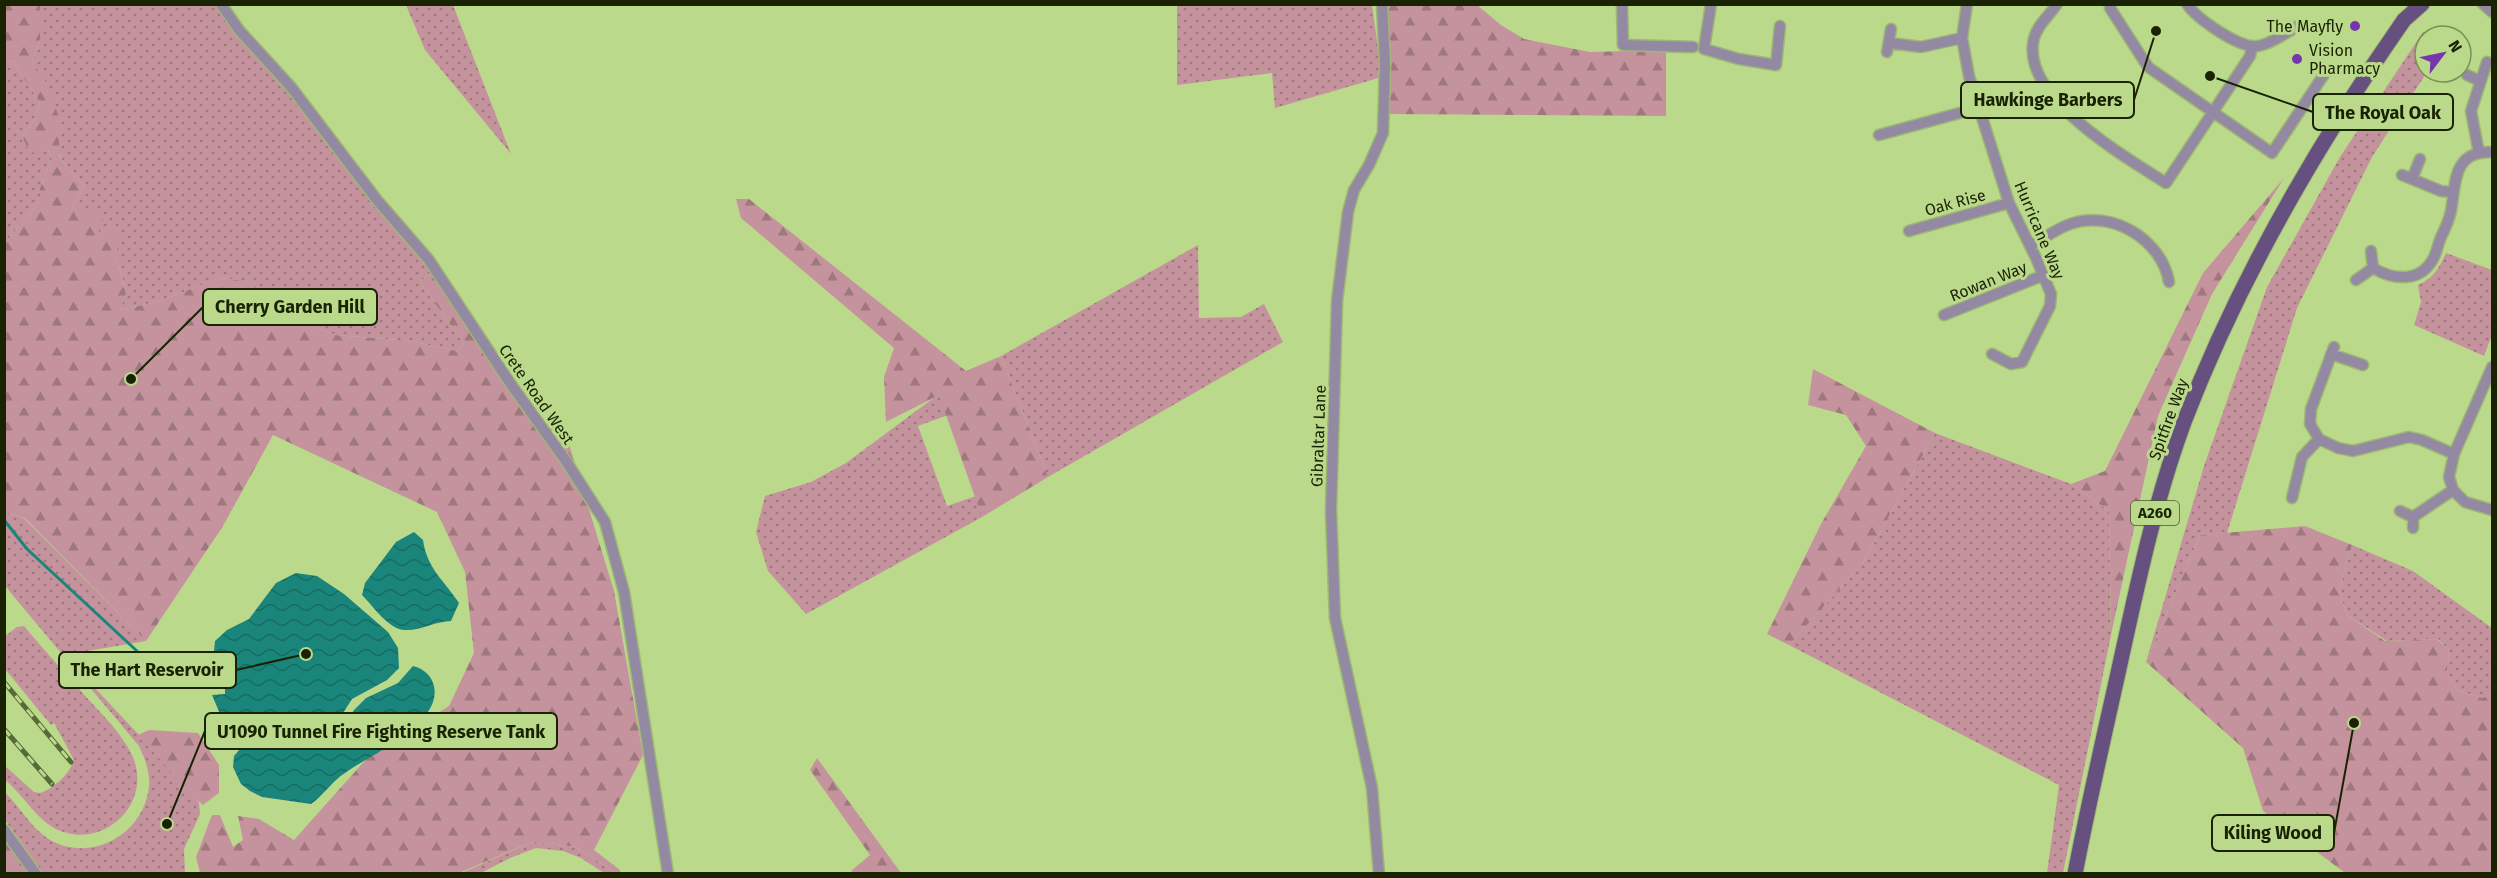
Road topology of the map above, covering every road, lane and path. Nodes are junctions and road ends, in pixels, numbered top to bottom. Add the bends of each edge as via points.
1 (221, 4) edge
2 (1382, 4) edge
3 (1622, 4) edge
4 (1711, 4) edge
5 (1967, 4) edge
6 (2057, 4) edge
7 (2187, 4) edge
8 (2421, 4) edge
9 (2110, 8) dead end
10 (2406, 12) edge
11 (2300, 25) dead end
12 (1780, 26) dead end
13 (1891, 29) dead end
14 (1962, 38) junction
15 (2252, 46) junction
16 (1693, 47) dead end
17 (2487, 63) dead end
18 (2325, 73) dead end
19 (2473, 78) edge
20 (2480, 81) junction
21 (1978, 108) junction
22 (2212, 113) junction
23 (1879, 135) dead end
24 (2493, 152) edge
25 (2479, 153) junction
26 (2420, 159) dead end
27 (2452, 192) junction
28 (2009, 204) junction
29 (1909, 231) dead end
30 (2030, 246) junction
31 (2372, 251) dead end
32 (2373, 268) junction
33 (2044, 275) junction
34 (2356, 280) dead end
35 (2169, 282) dead end
36 (1944, 315) dead end
37 (1992, 354) dead end
38 (2362, 365) dead end
39 (2493, 367) edge
40 (2319, 439) junction
41 (2454, 454) junction
42 (2296, 480) junction
43 (2308, 482) dead end
44 (2453, 490) junction
45 (2292, 498) dead end
46 (2400, 510) dead end
47 (2493, 510) edge
48 (4, 830) edge
49 (36, 873) edge
50 (668, 873) edge
51 (1379, 873) edge
52 (2075, 873) edge

1 - 50 street, Crete Road West via 429,260 605,522 624,592
2 - 51 street, Gibraltar Lane via 1383,133 1354,190 1337,301 1331,510 1335,618 1372,788
3 - 16 street via 1623,50
4 - 12 street via 1704,49 1776,64
5 - 14 street, Hurricane Way
6 - 22 street via 2035,36 2036,66 2057,102 2119,152 2166,183
7 - 15 street via 2205,24
8 - 10 main road, Spitfire Way / A260
9 - 22 street via 2148,67
10 - 52 main road, Spitfire Way / A260 via 2279,216 2228,316 2184,423 2141,564
11 - 15 street via 2263,45
13 - 14 street via 1889,48 1921,47
14 - 21 street, Hurricane Way
15 - 22 street via 2250,56
17 - 20 street
18 - 22 street via 2272,153
19 - 20 street
20 - 25 street via 2471,111
21 - 23 street
21 - 28 street, Hurricane Way
24 - 25 street
25 - 27 street via 2458,169
26 - 27 street via 2407,177
27 - 32 street via 2449,217 2428,266 2403,278
28 - 29 street, Oak Rise
28 - 30 street, Hurricane Way
30 - 33 street, Hurricane Way
30 - 35 street via 2077,222 2115,224 2133,231 2152,246 2165,266
31 - 32 street
32 - 34 street
33 - 36 street, Rowan Way
33 - 37 street, Hurricane Way via 2051,302 2024,360 2011,364
38 - 40 street via 2332,351 2309,420
39 - 41 street
40 - 41 street via 2353,451 2409,437
40 - 42 street via 2302,456
41 - 44 street via 2449,477
42 - 43 street
42 - 45 street
44 - 46 street via 2413,522
44 - 47 street via 2465,502
48 - 49 street

